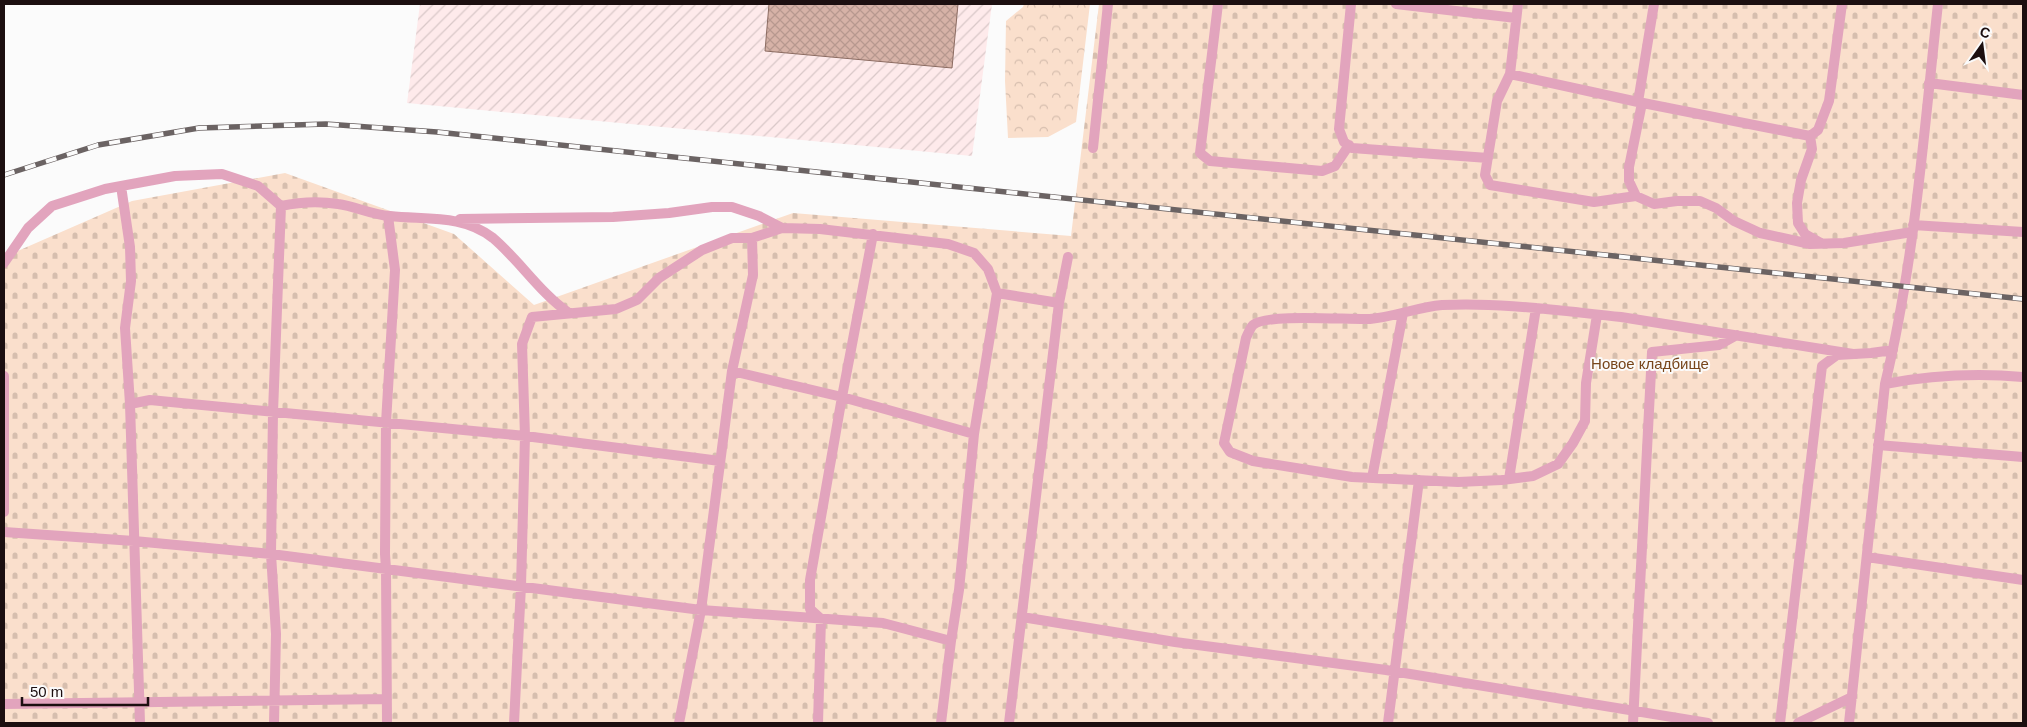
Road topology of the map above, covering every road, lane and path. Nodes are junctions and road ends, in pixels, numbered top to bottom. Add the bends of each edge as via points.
1 (1108, 4) edge
2 (1218, 4) edge
3 (1351, 4) edge
4 (1396, 4) edge
5 (1518, 4) edge
6 (1654, 4) edge
7 (1842, 4) edge
8 (1938, 4) edge
9 (1516, 18) junction
10 (1510, 74) junction
11 (1929, 84) junction
12 (2023, 95) edge
13 (1640, 102) junction
14 (1810, 136) junction
15 (1349, 145) junction
16 (1093, 148) dead end
17 (1488, 158) junction
18 (120, 186) junction
19 (1636, 196) junction
20 (281, 206) junction
21 (388, 216) junction
22 (444, 219) junction
23 (782, 228) junction
24 (1912, 229) junction
25 (2023, 232) edge
26 (873, 234) junction
27 (752, 238) junction
28 (1822, 244) junction
29 (1068, 257) dead end
30 (4, 263) edge
31 (998, 293) junction
32 (1059, 303) junction
33 (1536, 308) junction
34 (569, 313) junction
35 (1403, 313) junction
36 (1597, 315) junction
37 (1736, 335) junction
38 (1893, 350) junction
39 (1853, 354) junction
40 (732, 371) junction
41 (4, 376) edge
42 (2023, 377) edge
43 (1885, 384) junction
44 (842, 397) junction
45 (130, 404) junction
46 (273, 412) junction
47 (386, 423) junction
48 (974, 434) junction
49 (525, 436) junction
50 (1878, 445) junction
51 (2023, 457) edge
52 (720, 461) junction
53 (1372, 478) junction
54 (1509, 479) junction
55 (1419, 480) junction
56 (4, 512) edge
57 (4, 532) edge
58 (134, 542) junction
59 (271, 554) junction
60 (1866, 557) junction
61 (386, 569) junction
62 (2023, 580) edge
63 (521, 586) junction
64 (701, 610) junction
65 (1022, 617) junction
66 (821, 619) junction
67 (951, 641) junction
68 (1393, 671) junction
69 (1852, 697) junction
70 (387, 699) junction
71 (274, 700) junction
72 (139, 701) junction
73 (4, 704) edge
74 (1635, 711) junction
75 (140, 723) edge
76 (274, 723) edge
77 (387, 723) edge
78 (514, 723) edge
79 (679, 723) edge
80 (818, 723) edge
81 (941, 723) edge
82 (1009, 723) edge
83 (1388, 723) edge
84 (1633, 723) edge
85 (1708, 723) edge
86 (1780, 723) edge
87 (1798, 723) edge
88 (1849, 723) edge

1 - 16 lane
2 - 15 lane via 1200,153 1210,161 1322,171 1334,166
3 - 15 lane via 1339,129 1344,142
4 - 9 lane
5 - 9 lane
6 - 13 lane
7 - 14 lane via 1829,101 1818,130
8 - 11 lane
9 - 10 lane
10 - 13 lane
10 - 17 lane via 1497,101
11 - 12 lane
11 - 24 lane
13 - 14 lane
13 - 19 lane via 1629,167 1629,181
14 - 28 lane via 1812,148 1801,180 1798,223 1805,234
15 - 17 lane via 1352,148
17 - 19 lane via 1485,175 1490,185 1594,202
18 - 20 lane via 175,176 222,174 258,186
18 - 30 lane via 52,206 28,228
18 - 45 lane via 132,281 125,328
19 - 28 lane via 1654,204 1700,201 1760,233
20 - 21 lane via 307,201 338,204
20 - 46 lane
21 - 22 lane
21 - 47 lane via 395,270
22 - 23 lane via 614,217 732,207
22 - 34 lane via 472,226 492,238
23 - 26 lane
23 - 27 lane
24 - 25 lane
24 - 28 lane via 1844,243
24 - 38 lane
26 - 31 lane via 948,244 974,253 988,269
26 - 44 lane
27 - 34 lane via 732,238 702,250 659,278 636,300 616,309
27 - 40 lane via 753,275
29 - 32 lane
31 - 32 lane
31 - 48 lane
32 - 65 lane
33 - 35 lane via 1440,305
33 - 36 lane
33 - 54 lane
34 - 49 lane via 532,317 522,344
35 - 53 lane
35 - 53 lane via 1372,319 1277,319 1259,321 1252,326 1246,338 1224,443 1230,452 1254,461
36 - 37 lane
36 - 54 lane via 1586,383 1585,421 1573,444 1558,464 1533,476
37 - 39 lane
37 - 74 lane via 1719,345 1652,352
38 - 39 lane
38 - 43 lane
39 - 86 lane via 1837,355 1822,366
40 - 44 lane
40 - 52 lane
41 - 56 lane
42 - 43 lane via 1985,374 1923,377
43 - 50 lane
44 - 48 lane
44 - 66 lane via 810,580 810,609
45 - 46 lane via 150,400
45 - 58 lane
46 - 47 lane
46 - 59 lane
47 - 49 lane
47 - 61 lane
48 - 67 lane
49 - 52 lane
49 - 63 lane
50 - 51 lane
50 - 60 lane
52 - 64 lane
53 - 55 lane
54 - 55 lane
55 - 68 lane
57 - 58 lane
58 - 59 lane
58 - 72 lane
59 - 61 lane
59 - 71 lane via 276,634
60 - 62 lane
60 - 69 lane
61 - 63 lane
61 - 70 lane
63 - 64 lane
63 - 78 lane
64 - 66 lane
64 - 79 lane
65 - 68 lane via 1175,642
65 - 82 lane
66 - 67 lane via 883,623
66 - 80 lane
67 - 81 lane
68 - 74 lane
68 - 83 lane
69 - 87 lane
69 - 88 lane
70 - 71 lane
70 - 77 lane
71 - 72 lane
71 - 76 lane
72 - 73 lane
72 - 75 lane
74 - 84 lane
74 - 85 lane

